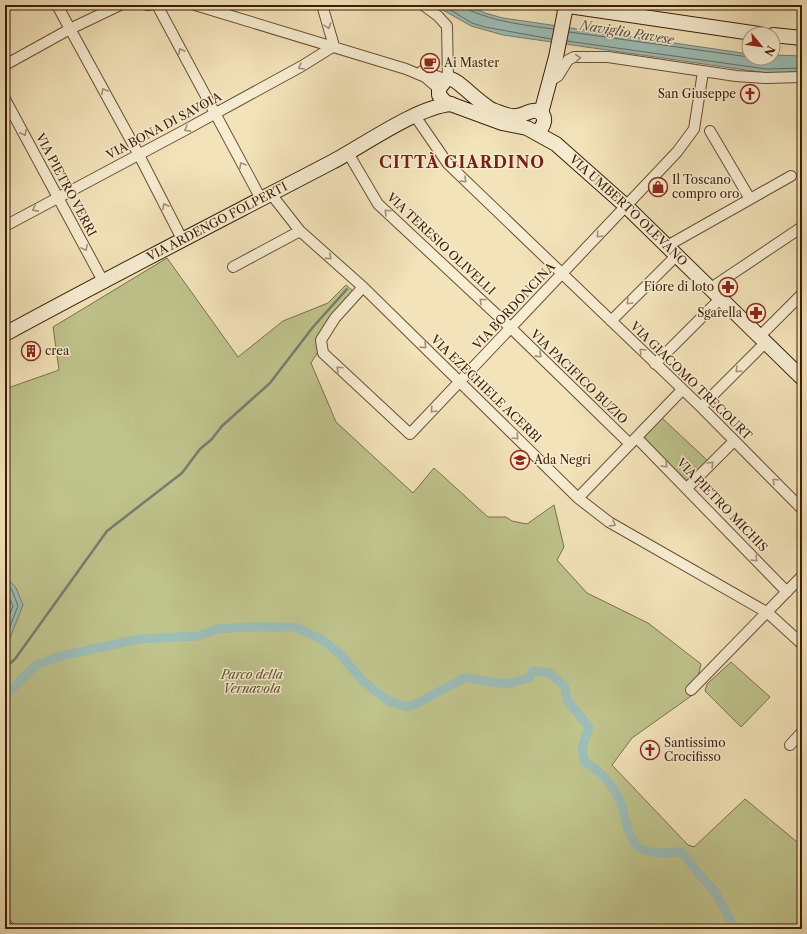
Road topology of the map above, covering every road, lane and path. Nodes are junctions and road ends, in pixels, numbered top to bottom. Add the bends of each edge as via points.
1 (57, 5) edge
2 (120, 5) edge
3 (157, 5) edge
4 (194, 5) edge
5 (322, 5) edge
6 (423, 5) edge
7 (564, 5) edge
8 (70, 29) junction
9 (741, 31) edge
10 (781, 36) edge
11 (802, 38) edge
12 (334, 46) junction
13 (5, 65) edge
14 (703, 72) junction
15 (802, 77) edge
16 (550, 81) junction
17 (443, 86) junction
18 (5, 99) edge
19 (451, 104) junction
20 (429, 109) junction
21 (213, 114) junction
22 (415, 116) junction
23 (540, 124) junction
24 (710, 131) dead end
25 (139, 154) junction
26 (348, 154) junction
27 (791, 176) dead end
28 (58, 197) junction
29 (266, 197) junction
30 (750, 200) junction
31 (627, 207) junction
32 (5, 226) edge
33 (802, 227) edge
34 (300, 231) junction
35 (183, 241) junction
36 (672, 251) junction
37 (233, 267) dead end
38 (562, 273) junction
39 (104, 283) junction
40 (363, 287) junction
41 (716, 293) junction
42 (802, 294) edge
43 (611, 321) junction
44 (511, 328) junction
45 (5, 334) edge
46 (763, 340) junction
47 (655, 364) junction
48 (802, 378) edge
49 (461, 382) junction
50 (682, 390) junction
51 (701, 407) junction
52 (634, 441) junction
53 (734, 441) junction
54 (687, 488) junction
55 (578, 498) junction
56 (802, 509) edge
57 (801, 581) edge
58 (787, 592) junction
59 (768, 613) junction
60 (802, 644) edge
61 (691, 690) dead end
62 (802, 732) edge
63 (790, 745) dead end

1 - 8 street
2 - 8 street
21 -> 3 street, VIA EZECHIELE ACERBI
4 - 12 street
5 -> 12 street
6 - 17 street via 447,26
7 - 9 street
7 - 16 street via 563,22
8 - 13 street
25 -> 8 street
10 - 11 street
12 - 17 street via 406,69 428,72
12 -> 21 street, VIA BONA DI SAVOIA
14 - 15 street via 766,78
16 -> 14 street via 558,76 568,60 574,57 608,57
14 - 31 street, VIA BORDONCINA via 694,129 677,152
16 - 23 street
17 - 19 street, VIA UMBERTO OLEVANO via 445,102
17 - 20 street, VIA ARDENGO FOLPERTI
17 - 23 street via 460,83 475,99 494,110 516,116 534,111
18 -> 28 street, VIA PIETRO VERRI
19 - 20 street, VIA ARDENGO FOLPERTI
19 - 23 street, VIA UMBERTO OLEVANO via 502,123 527,128
20 - 22 street, VIA ARDENGO FOLPERTI
21 -> 25 street, VIA BONA DI SAVOIA
29 -> 21 street, VIA EZECHIELE ACERBI
22 - 26 street, VIA ARDENGO FOLPERTI
22 -> 38 street, VIA GIACOMO TRECOURT via 448,164
23 - 31 street, VIA UMBERTO OLEVANO via 556,144
24 - 30 street
25 - 28 street, VIA BONA DI SAVOIA
35 -> 25 street
26 - 29 street, VIA ARDENGO FOLPERTI
44 -> 26 street, VIA TERESIO OLIVELLI via 378,204
27 - 30 street
28 -> 32 street, VIA BONA DI SAVOIA
28 -> 39 street, VIA PIETRO VERRI
29 - 34 street, VIA EZECHIELE ACERBI via 276,202
29 - 35 street, VIA ARDENGO FOLPERTI
30 - 36 street
31 - 36 street, VIA UMBERTO OLEVANO
31 -> 38 street, VIA BORDONCINA
33 - 41 street
34 - 37 street
34 -> 40 street, VIA EZECHIELE ACERBI
35 - 39 street, VIA ARDENGO FOLPERTI
36 - 41 street, VIA UMBERTO OLEVANO
36 -> 43 street
38 - 43 street, VIA GIACOMO TRECOURT
38 - 44 street, VIA BORDONCINA
39 - 45 street, VIA ARDENGO FOLPERTI
40 -> 49 street, VIA EZECHIELE ACERBI
49 -> 40 street, VIA BORDONCINA via 410,434 323,353 321,340 335,318
41 - 46 street, VIA UMBERTO OLEVANO
41 - 47 street
42 - 46 street
47 -> 43 street, VIA GIACOMO TRECOURT
44 - 49 street, VIA BORDONCINA
44 -> 52 street, VIA PACIFICO BUZIO
46 - 48 street, VIA UMBERTO OLEVANO
46 -> 51 street
47 - 50 street, VIA GIACOMO TRECOURT
49 -> 55 street, VIA EZECHIELE ACERBI
50 - 51 street, VIA GIACOMO TRECOURT
50 - 52 street
51 - 53 street, VIA GIACOMO TRECOURT
52 -> 54 street, VIA PIETRO MICHIS
52 - 55 street
54 -> 53 street
56 -> 53 street, VIA GIACOMO TRECOURT
54 -> 58 street, VIA PIETRO MICHIS
55 -> 59 street, VIA EZECHIELE ACERBI via 609,522
57 - 58 street
58 - 59 street
59 - 60 street, VIA EZECHIELE ACERBI
59 - 61 street
62 - 63 street

